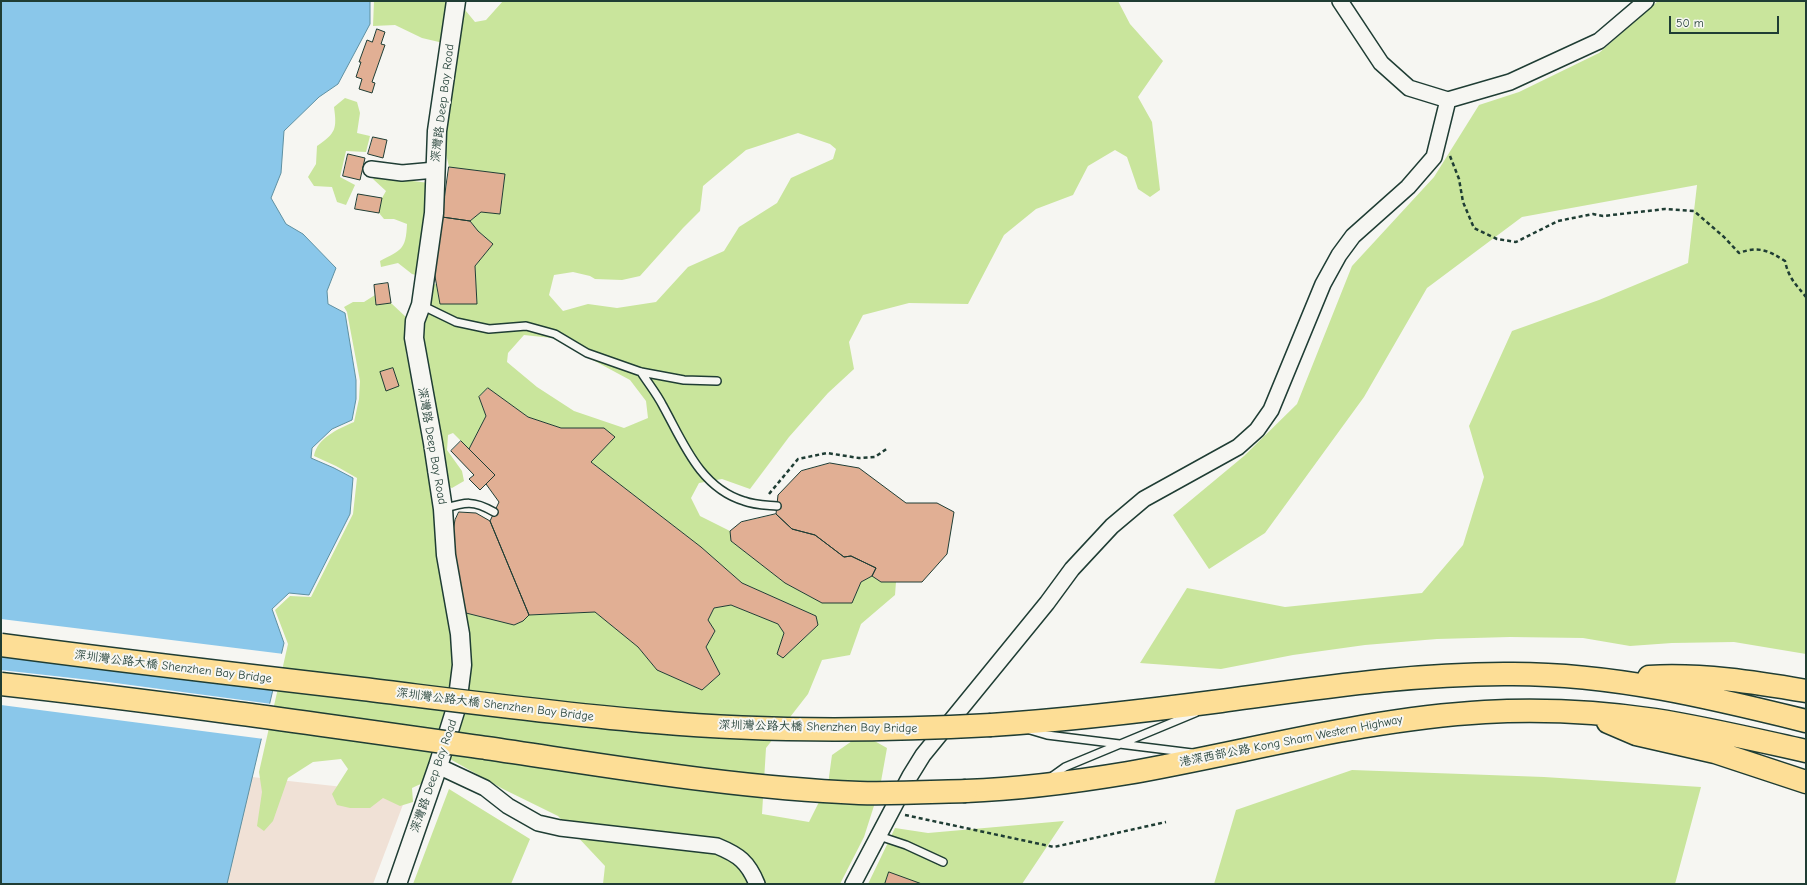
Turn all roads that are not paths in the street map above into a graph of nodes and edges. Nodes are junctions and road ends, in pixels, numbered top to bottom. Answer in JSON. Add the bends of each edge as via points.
{"nodes":[{"id":1,"x":456,"y":1,"type":"edge"},
{"id":2,"x":1340,"y":1,"type":"edge"},
{"id":3,"x":1646,"y":1,"type":"edge"},
{"id":4,"x":1448,"y":100,"type":"junction"},
{"id":5,"x":371,"y":169,"type":"dead end"},
{"id":6,"x":435,"y":170,"type":"junction"},
{"id":7,"x":421,"y":305,"type":"junction"},
{"id":8,"x":641,"y":372,"type":"junction"},
{"id":9,"x":717,"y":381,"type":"dead end"},
{"id":10,"x":777,"y":506,"type":"dead end"},
{"id":11,"x":443,"y":509,"type":"junction"},
{"id":12,"x":494,"y":512,"type":"dead end"},
{"id":13,"x":1,"y":646,"type":"edge"},
{"id":14,"x":1606,"y":680,"type":"junction"},
{"id":15,"x":1,"y":684,"type":"edge"},
{"id":16,"x":1806,"y":691,"type":"edge"},
{"id":17,"x":1221,"y":701,"type":"junction"},
{"id":18,"x":1588,"y":714,"type":"junction"},
{"id":19,"x":1806,"y":721,"type":"edge"},
{"id":20,"x":996,"y":724,"type":"junction"},
{"id":21,"x":1123,"y":743,"type":"junction"},
{"id":22,"x":1806,"y":751,"type":"edge"},
{"id":23,"x":1224,"y":754,"type":"junction"},
{"id":24,"x":438,"y":766,"type":"junction"},
{"id":25,"x":1806,"y":782,"type":"edge"},
{"id":26,"x":1040,"y":785,"type":"junction"},
{"id":27,"x":879,"y":836,"type":"junction"},
{"id":28,"x":943,"y":862,"type":"dead end"},
{"id":29,"x":396,"y":884,"type":"edge"},
{"id":30,"x":757,"y":884,"type":"edge"},
{"id":31,"x":853,"y":884,"type":"edge"}],
"edges":[{"from":1,"to":6,"type":"street","name":"深灣路 Deep Bay Road","via":[[437,131]]},
{"from":2,"to":4,"type":"street","via":[[1381,63],[1409,88]]},
{"from":3,"to":4,"type":"street","via":[[1599,41],[1510,82]]},
{"from":4,"to":27,"type":"street","via":[[1434,157],[1408,186],[1353,236],[1339,254],[1323,284],[1271,410],[1257,430],[1238,447],[1144,499],[1112,526],[1072,569],[923,755]]},
{"from":5,"to":6,"type":"street","via":[[402,173]]},
{"from":6,"to":7,"type":"street","name":"深灣路 Deep Bay Road","via":[[434,213]]},
{"from":7,"to":8,"type":"lane","via":[[456,322],[488,329],[526,326],[555,334],[587,353]]},
{"from":7,"to":11,"type":"street","name":"深灣路 Deep Bay Road","via":[[415,321],[414,338]]},
{"from":8,"to":9,"type":"lane","via":[[684,380]]},
{"from":8,"to":10,"type":"lane","via":[[698,468],[720,490],[744,501]]},
{"from":11,"to":12,"type":"lane","via":[[467,502],[481,504]]},
{"from":11,"to":24,"type":"street","name":"深灣路 Deep Bay Road","via":[[446,555],[460,634],[462,665],[458,705]]},
{"from":13,"to":20,"type":"highway","name":"深圳灣公路大橋 Shenzhen Bay Bridge","bridge":true,"via":[[658,723],[829,730],[917,729]]},
{"from":14,"to":16,"type":"highway","via":[[1673,676],[1731,679]]},
{"from":14,"to":17,"type":"highway","via":[[1515,674],[1429,676],[1336,685]]},
{"from":14,"to":19,"type":"highway","via":[[1689,694]]},
{"from":15,"to":26,"type":"highway","name":"港深西部公路 Kong Sham Western Highway","bridge":true,"via":[[354,729],[650,773],[761,786],[859,793],[966,791]]},
{"from":17,"to":20,"type":"highway","via":[[1088,717]]},
{"from":17,"to":21,"type":"lane"},
{"from":18,"to":22,"type":"highway","name":"港深西部公路 Kong Sham Western Highway","via":[[1655,720]]},
{"from":18,"to":23,"type":"highway","name":"港深西部公路 Kong Sham Western Highway","via":[[1487,712],[1406,719]]},
{"from":18,"to":25,"type":"highway","via":[[1636,734],[1715,752]]},
{"from":20,"to":21,"type":"lane","via":[[1047,735]]},
{"from":21,"to":23,"type":"lane"},
{"from":21,"to":26,"type":"lane","via":[[1065,767]]},
{"from":23,"to":26,"type":"highway","name":"港深西部公路 Kong Sham Western Highway","via":[[1128,773]]},
{"from":24,"to":29,"type":"street","name":"深灣路 Deep Bay Road"},
{"from":24,"to":30,"type":"street","via":[[485,788],[508,806],[538,822],[560,828],[717,846],[736,854],[751,868]]},
{"from":27,"to":28,"type":"lane"},
{"from":27,"to":31,"type":"street"}]}
